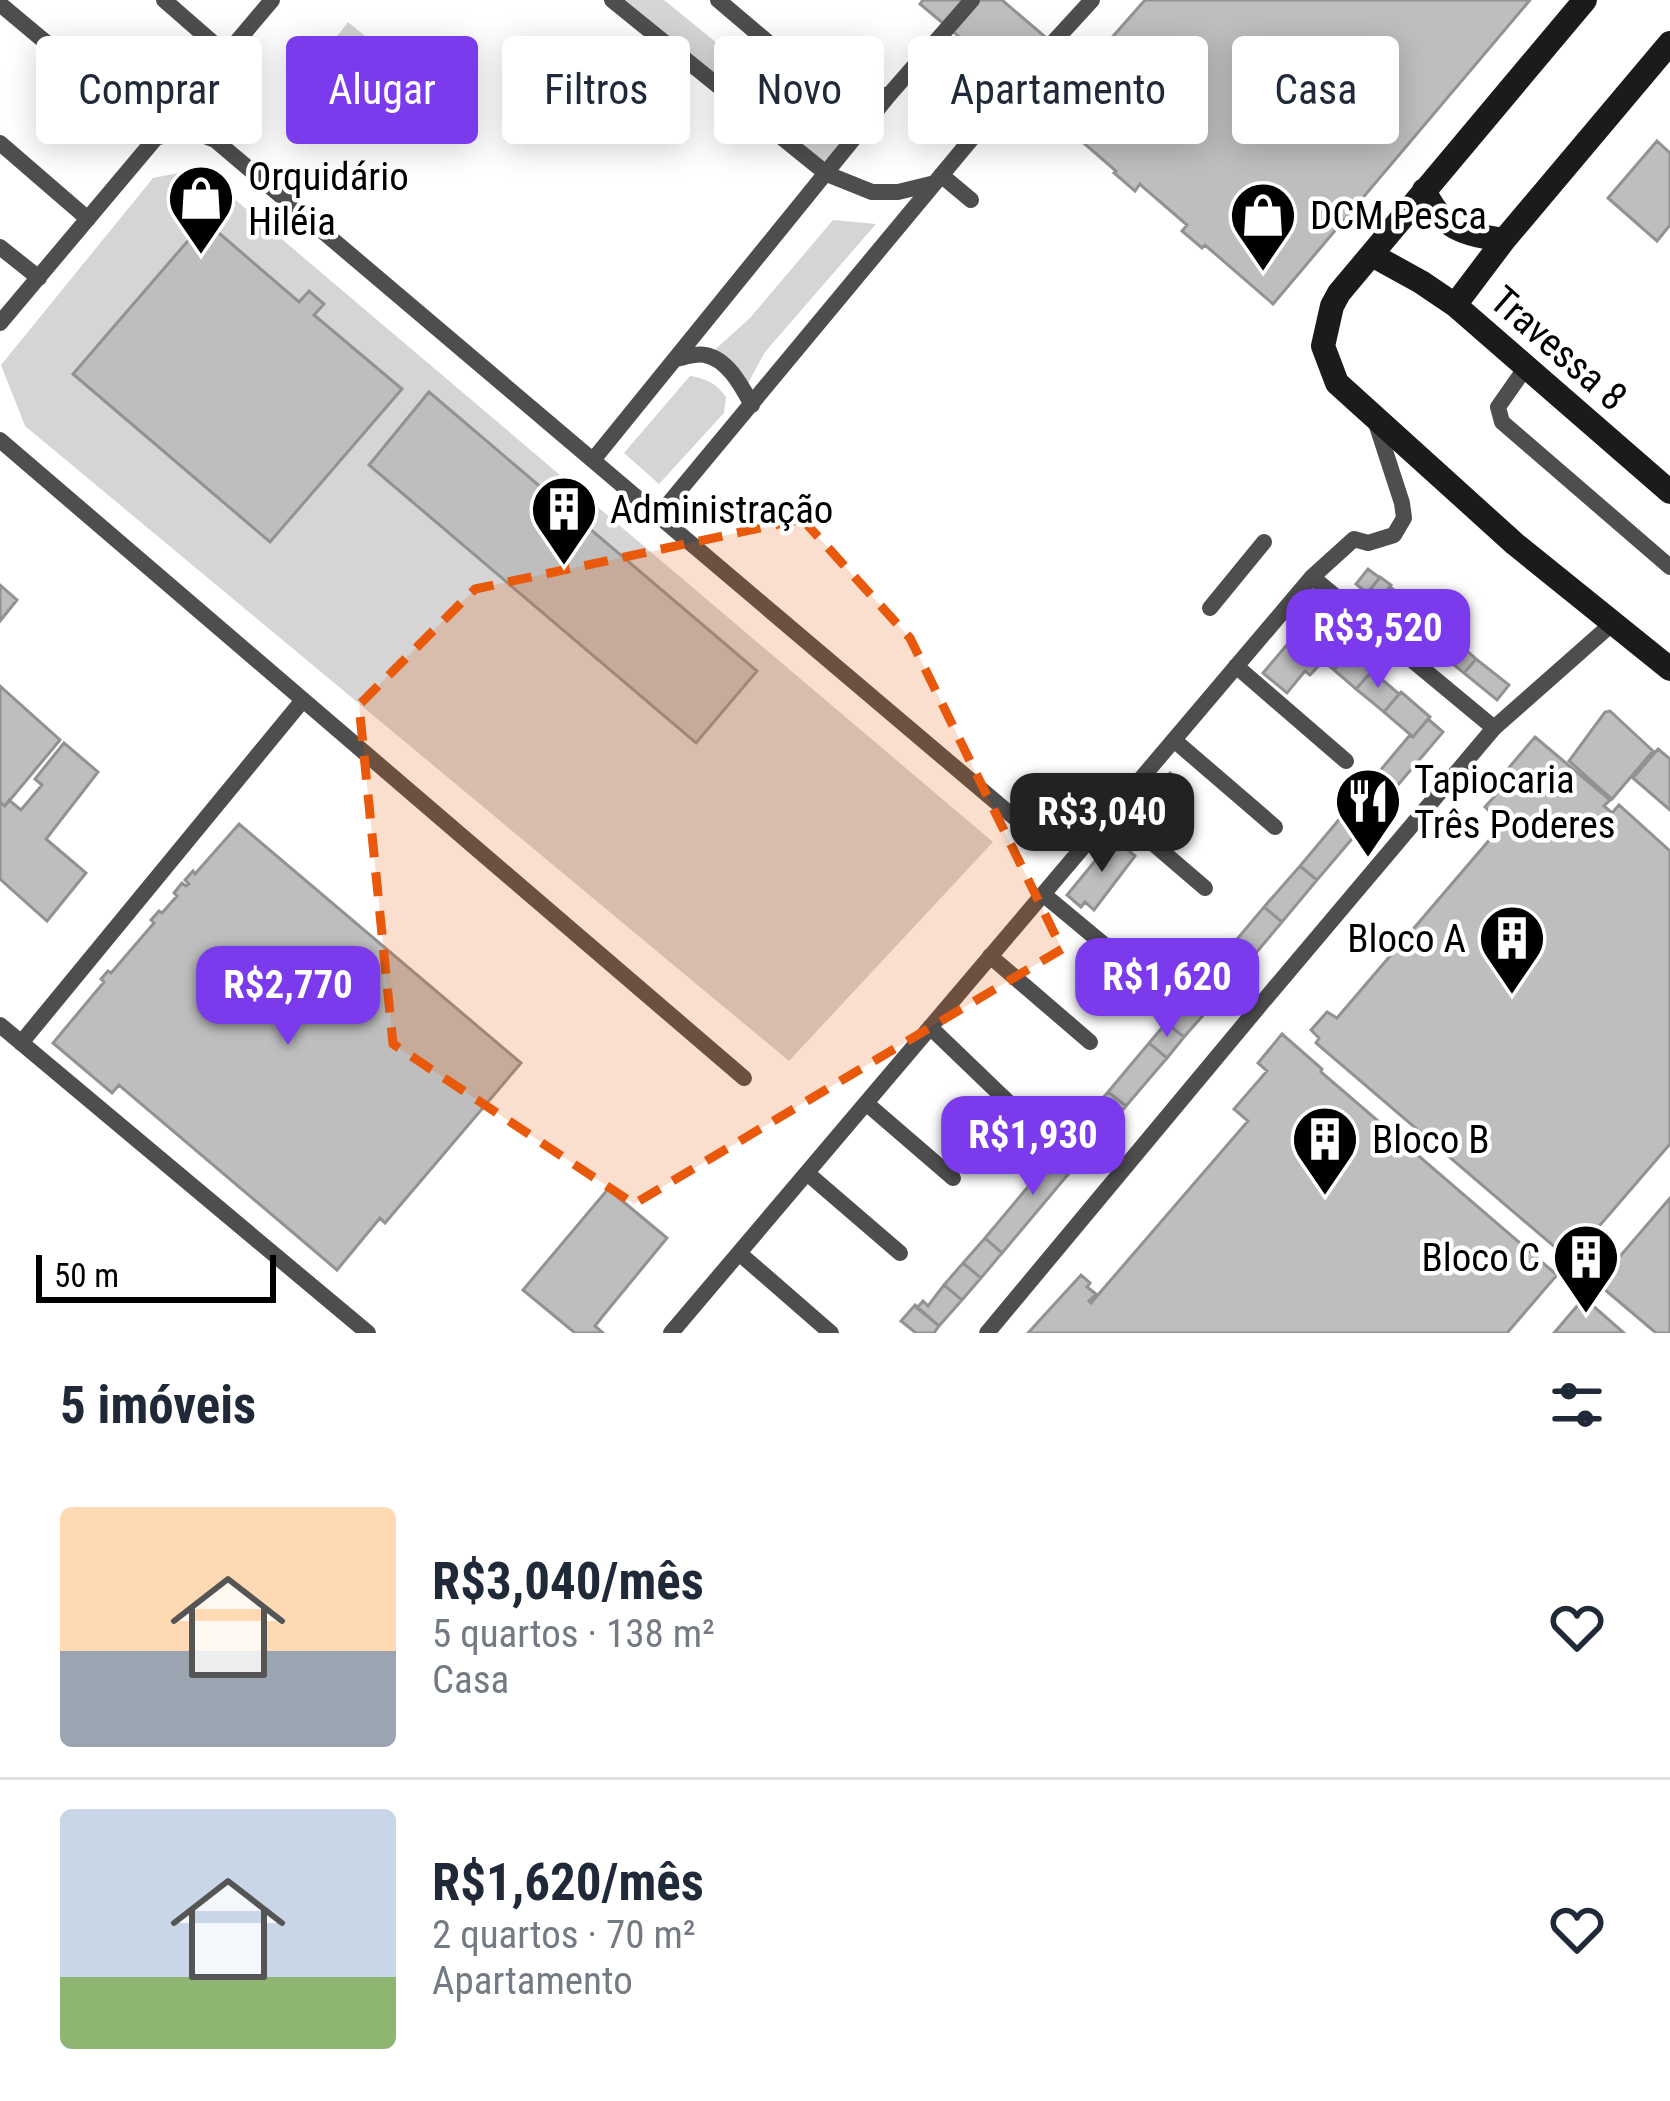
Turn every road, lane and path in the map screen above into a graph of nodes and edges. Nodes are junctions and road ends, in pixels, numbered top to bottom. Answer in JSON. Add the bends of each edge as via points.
{"nodes":[{"id":1,"x":164,"y":0,"type":"edge"},
{"id":2,"x":272,"y":0,"type":"edge"},
{"id":3,"x":612,"y":0,"type":"edge"},
{"id":4,"x":718,"y":0,"type":"edge"},
{"id":5,"x":972,"y":0,"type":"edge"},
{"id":6,"x":1092,"y":0,"type":"edge"},
{"id":7,"x":1585,"y":0,"type":"edge"},
{"id":8,"x":0,"y":4,"type":"edge"},
{"id":9,"x":42,"y":36,"type":"edge"},
{"id":10,"x":205,"y":36,"type":"edge"},
{"id":11,"x":242,"y":36,"type":"edge"},
{"id":12,"x":1670,"y":44,"type":"edge"},
{"id":13,"x":889,"y":95,"type":"junction"},
{"id":14,"x":0,"y":143,"type":"edge"},
{"id":15,"x":152,"y":144,"type":"edge"},
{"id":16,"x":220,"y":144,"type":"edge"},
{"id":17,"x":827,"y":174,"type":"junction"},
{"id":18,"x":938,"y":179,"type":"junction"},
{"id":19,"x":1424,"y":190,"type":"junction"},
{"id":20,"x":971,"y":200,"type":"dead end"},
{"id":21,"x":88,"y":219,"type":"junction"},
{"id":22,"x":1504,"y":240,"type":"junction"},
{"id":23,"x":0,"y":247,"type":"edge"},
{"id":24,"x":1372,"y":255,"type":"junction"},
{"id":25,"x":39,"y":278,"type":"junction"},
{"id":26,"x":1455,"y":305,"type":"junction"},
{"id":27,"x":0,"y":323,"type":"edge"},
{"id":28,"x":676,"y":359,"type":"junction"},
{"id":29,"x":1526,"y":367,"type":"junction"},
{"id":30,"x":752,"y":405,"type":"junction"},
{"id":31,"x":1375,"y":419,"type":"junction"},
{"id":32,"x":0,"y":440,"type":"edge"},
{"id":33,"x":593,"y":460,"type":"junction"},
{"id":34,"x":1670,"y":492,"type":"edge"},
{"id":35,"x":659,"y":515,"type":"junction"},
{"id":36,"x":1264,"y":542,"type":"dead end"},
{"id":37,"x":1670,"y":567,"type":"edge"},
{"id":38,"x":1312,"y":577,"type":"junction"},
{"id":39,"x":1210,"y":608,"type":"dead end"},
{"id":40,"x":1614,"y":622,"type":"junction"},
{"id":41,"x":1236,"y":666,"type":"junction"},
{"id":42,"x":1670,"y":670,"type":"edge"},
{"id":43,"x":303,"y":700,"type":"junction"},
{"id":44,"x":1494,"y":728,"type":"junction"},
{"id":45,"x":1174,"y":740,"type":"junction"},
{"id":46,"x":1346,"y":761,"type":"dead end"},
{"id":47,"x":1114,"y":810,"type":"junction"},
{"id":48,"x":1016,"y":819,"type":"dead end"},
{"id":49,"x":1275,"y":827,"type":"dead end"},
{"id":50,"x":1205,"y":888,"type":"dead end"},
{"id":51,"x":1043,"y":894,"type":"junction"},
{"id":52,"x":990,"y":956,"type":"junction"},
{"id":53,"x":1144,"y":978,"type":"dead end"},
{"id":54,"x":0,"y":1025,"type":"edge"},
{"id":55,"x":930,"y":1027,"type":"junction"},
{"id":56,"x":21,"y":1042,"type":"junction"},
{"id":57,"x":1090,"y":1042,"type":"dead end"},
{"id":58,"x":744,"y":1078,"type":"dead end"},
{"id":59,"x":866,"y":1103,"type":"junction"},
{"id":60,"x":1034,"y":1127,"type":"dead end"},
{"id":61,"x":807,"y":1173,"type":"junction"},
{"id":62,"x":953,"y":1178,"type":"dead end"},
{"id":63,"x":739,"y":1253,"type":"junction"},
{"id":64,"x":900,"y":1253,"type":"dead end"},
{"id":65,"x":677,"y":1326,"type":"edge"},
{"id":66,"x":368,"y":1333,"type":"edge"},
{"id":67,"x":700,"y":1333,"type":"edge"},
{"id":68,"x":831,"y":1333,"type":"edge"},
{"id":69,"x":987,"y":1333,"type":"edge"}],
"edges":[{"from":1,"to":10,"type":"lane"},
{"from":2,"to":11,"type":"lane"},
{"from":3,"to":17,"type":"lane"},
{"from":4,"to":13,"type":"lane","via":[[809,78],[845,95]]},
{"from":5,"to":13,"type":"lane"},
{"from":6,"to":18,"type":"lane"},
{"from":7,"to":19,"type":"main road"},
{"from":8,"to":9,"type":"lane"},
{"from":12,"to":22,"type":"main road"},
{"from":13,"to":17,"type":"lane"},
{"from":14,"to":21,"type":"lane"},
{"from":15,"to":21,"type":"lane"},
{"from":16,"to":33,"type":"lane"},
{"from":17,"to":18,"type":"lane","via":[[872,192]]},
{"from":17,"to":28,"type":"lane"},
{"from":18,"to":20,"type":"lane"},
{"from":18,"to":30,"type":"lane"},
{"from":19,"to":22,"type":"main road","via":[[1451,226]]},
{"from":19,"to":24,"type":"main road"},
{"from":21,"to":25,"type":"lane"},
{"from":22,"to":26,"type":"main road"},
{"from":23,"to":25,"type":"lane"},
{"from":24,"to":26,"type":"main road","name":"Travessa 8"},
{"from":24,"to":31,"type":"main road","via":[[1332,306],[1324,346],[1337,383]]},
{"from":25,"to":27,"type":"lane"},
{"from":26,"to":29,"type":"main road","name":"Travessa 8"},
{"from":28,"to":30,"type":"lane","via":[[704,354],[719,361]]},
{"from":28,"to":33,"type":"lane"},
{"from":29,"to":34,"type":"main road","name":"Travessa 8"},
{"from":29,"to":37,"type":"lane","via":[[1498,407],[1502,422]]},
{"from":30,"to":35,"type":"lane"},
{"from":31,"to":38,"type":"lane","via":[[1402,525],[1383,539],[1354,538]]},
{"from":31,"to":40,"type":"main road"},
{"from":32,"to":43,"type":"lane"},
{"from":33,"to":35,"type":"lane"},
{"from":35,"to":48,"type":"lane"},
{"from":36,"to":39,"type":"lane"},
{"from":38,"to":41,"type":"lane"},
{"from":38,"to":44,"type":"lane"},
{"from":40,"to":42,"type":"main road"},
{"from":40,"to":44,"type":"lane"},
{"from":41,"to":45,"type":"lane"},
{"from":41,"to":46,"type":"lane"},
{"from":43,"to":56,"type":"lane"},
{"from":43,"to":58,"type":"lane"},
{"from":44,"to":69,"type":"lane"},
{"from":45,"to":47,"type":"lane"},
{"from":45,"to":49,"type":"lane"},
{"from":47,"to":50,"type":"lane"},
{"from":47,"to":51,"type":"lane"},
{"from":51,"to":52,"type":"lane"},
{"from":51,"to":53,"type":"lane"},
{"from":52,"to":55,"type":"lane"},
{"from":52,"to":57,"type":"lane"},
{"from":54,"to":56,"type":"lane"},
{"from":55,"to":59,"type":"lane"},
{"from":55,"to":60,"type":"lane"},
{"from":56,"to":66,"type":"lane"},
{"from":59,"to":61,"type":"lane"},
{"from":59,"to":62,"type":"lane"},
{"from":61,"to":63,"type":"lane"},
{"from":61,"to":64,"type":"lane"},
{"from":63,"to":65,"type":"lane"},
{"from":63,"to":68,"type":"lane"},
{"from":65,"to":67,"type":"lane"}]}
